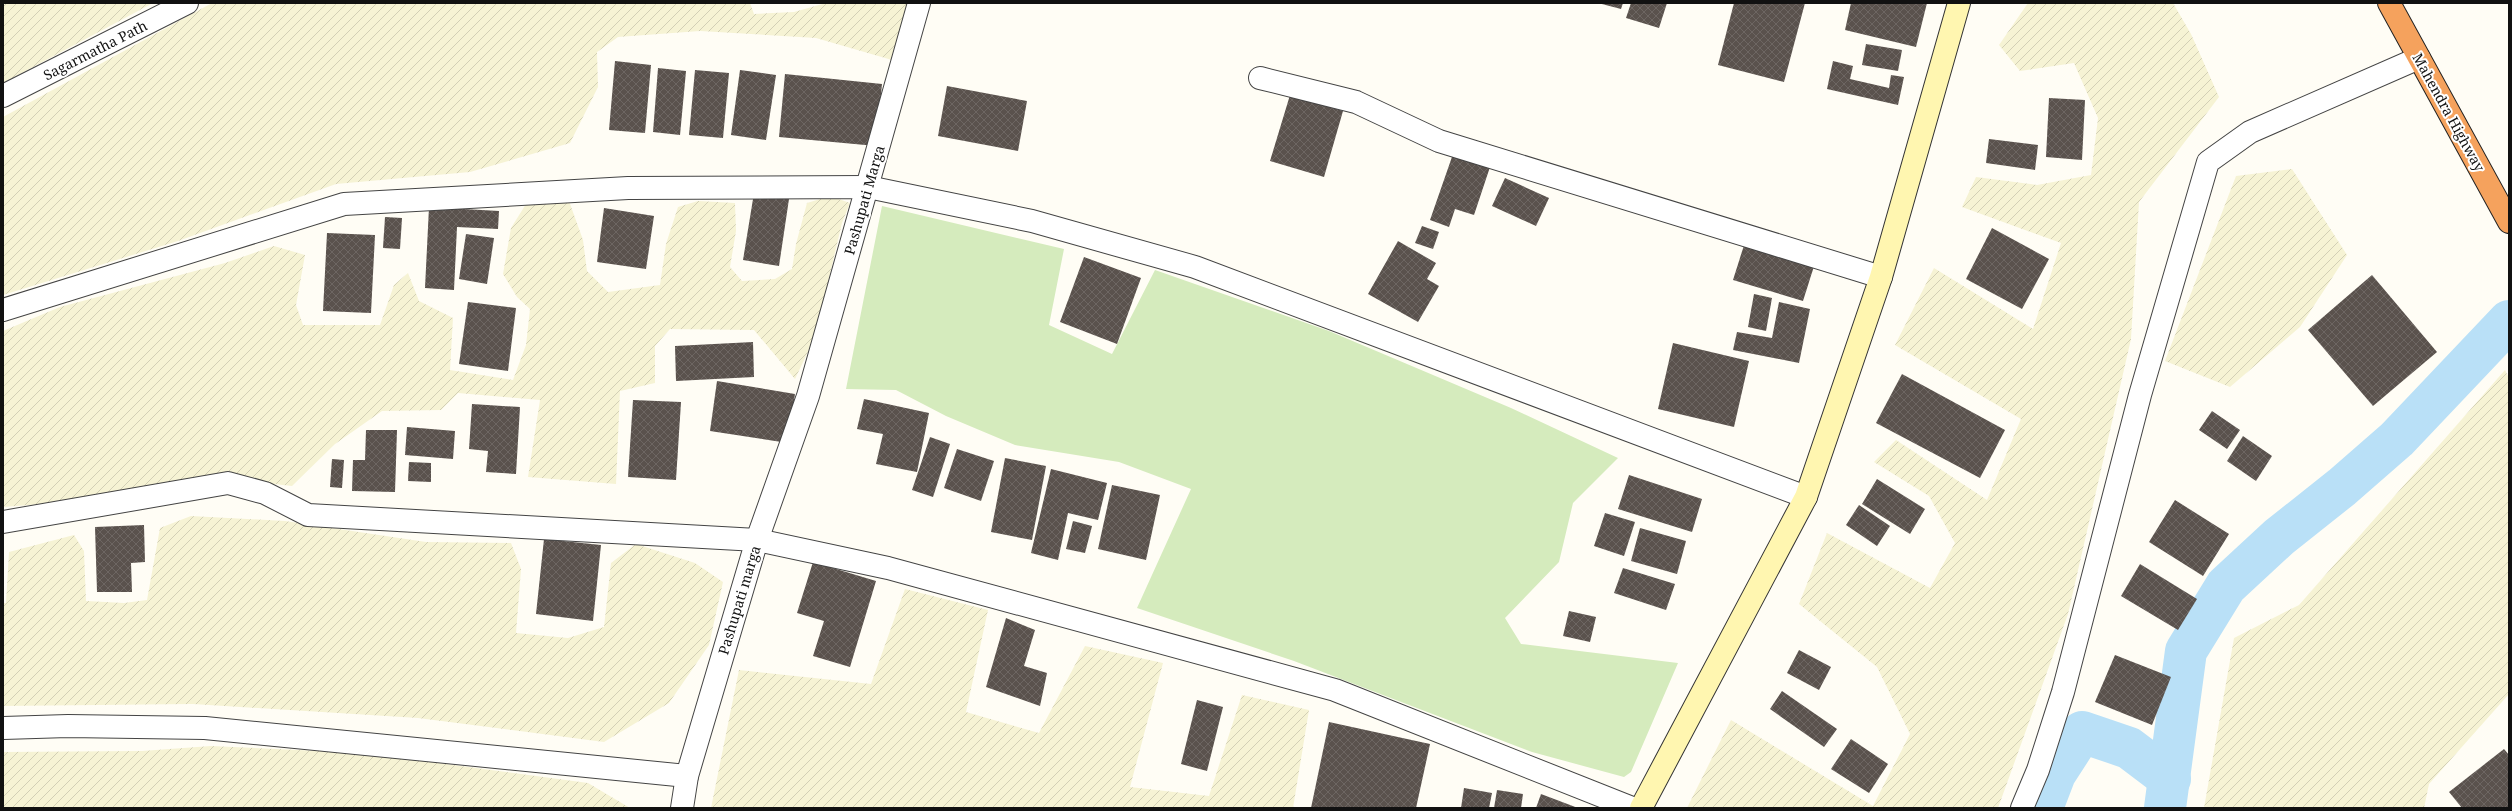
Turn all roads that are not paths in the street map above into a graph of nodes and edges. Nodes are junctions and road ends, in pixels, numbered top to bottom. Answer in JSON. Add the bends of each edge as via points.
{"nodes":[{"id":1,"x":187,"y":3,"type":"edge"},
{"id":2,"x":919,"y":3,"type":"edge"},
{"id":3,"x":1959,"y":3,"type":"edge"},
{"id":4,"x":2389,"y":3,"type":"edge"},
{"id":5,"x":2419,"y":58,"type":"junction"},
{"id":6,"x":1260,"y":78,"type":"dead end"},
{"id":7,"x":3,"y":96,"type":"edge"},
{"id":8,"x":868,"y":187,"type":"junction"},
{"id":9,"x":2505,"y":214,"type":"edge"},
{"id":10,"x":1881,"y":277,"type":"junction"},
{"id":11,"x":3,"y":310,"type":"edge"},
{"id":12,"x":808,"y":396,"type":"joint"},
{"id":13,"x":1806,"y":497,"type":"junction"},
{"id":14,"x":3,"y":522,"type":"edge"},
{"id":15,"x":757,"y":540,"type":"junction"},
{"id":16,"x":3,"y":728,"type":"edge"},
{"id":17,"x":687,"y":776,"type":"junction"},
{"id":18,"x":682,"y":808,"type":"edge"},
{"id":19,"x":1632,"y":808,"type":"edge"},
{"id":20,"x":1641,"y":808,"type":"edge"},
{"id":21,"x":2022,"y":808,"type":"edge"}],
"edges":[{"from":1,"to":7,"type":"street","name":"Sagarmatha Path"},
{"from":2,"to":8,"type":"street","name":"Pashupati Marga"},
{"from":3,"to":10,"type":"street"},
{"from":4,"to":5,"type":"highway","name":"Mahendra Highway"},
{"from":5,"to":9,"type":"highway","name":"Mahendra Highway"},
{"from":5,"to":21,"type":"street","via":[[2250,132],[2208,162],[2140,395],[2063,692],[2038,770]]},
{"from":6,"to":10,"type":"street","via":[[1356,102],[1439,141]]},
{"from":8,"to":11,"type":"street","via":[[628,188],[344,204]]},
{"from":8,"to":12,"type":"street","name":"Pashupati Marga"},
{"from":8,"to":13,"type":"street","via":[[1032,221],[1195,267]]},
{"from":10,"to":13,"type":"street"},
{"from":12,"to":15,"type":"street","name":"Pashupati marga"},
{"from":13,"to":20,"type":"street"},
{"from":14,"to":15,"type":"street","via":[[228,483],[266,493],[308,515]]},
{"from":15,"to":17,"type":"street","name":"Pashupati marga"},
{"from":15,"to":19,"type":"street","via":[[888,568],[1335,690]]},
{"from":16,"to":17,"type":"street","via":[[205,728]]},
{"from":17,"to":18,"type":"street","name":"Pashupati marga"}]}
